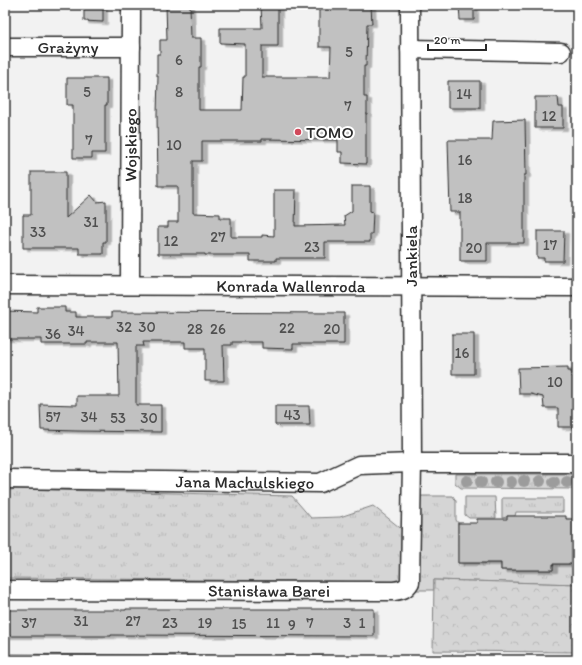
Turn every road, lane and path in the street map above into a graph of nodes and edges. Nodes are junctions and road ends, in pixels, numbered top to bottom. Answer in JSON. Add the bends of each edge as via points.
{"nodes":[{"id":1,"x":131,"y":5,"type":"edge"},
{"id":2,"x":410,"y":5,"type":"edge"},
{"id":3,"x":5,"y":47,"type":"edge"},
{"id":4,"x":131,"y":48,"type":"junction"},
{"id":5,"x":410,"y":49,"type":"junction"},
{"id":6,"x":561,"y":52,"type":"dead end"},
{"id":7,"x":5,"y":285,"type":"edge"},
{"id":8,"x":130,"y":286,"type":"junction"},
{"id":9,"x":411,"y":286,"type":"junction"},
{"id":10,"x":577,"y":287,"type":"edge"},
{"id":11,"x":412,"y":463,"type":"junction"},
{"id":12,"x":577,"y":463,"type":"edge"},
{"id":13,"x":5,"y":479,"type":"edge"},
{"id":14,"x":5,"y":590,"type":"edge"}],
"edges":[{"from":1,"to":4,"type":"street","name":"Wojskiego"},
{"from":2,"to":5,"type":"street","name":"Jankiela"},
{"from":3,"to":4,"type":"street","name":"Grażyny"},
{"from":4,"to":8,"type":"street","name":"Wojskiego"},
{"from":5,"to":6,"type":"street"},
{"from":5,"to":9,"type":"street","name":"Jankiela"},
{"from":7,"to":8,"type":"street","name":"Konrada Wallenroda"},
{"from":8,"to":9,"type":"street","name":"Konrada Wallenroda"},
{"from":9,"to":10,"type":"street","name":"Konrada Wallenroda"},
{"from":9,"to":11,"type":"street","name":"Jankiela"},
{"from":11,"to":12,"type":"street","name":"Jana Machulskiego"},
{"from":11,"to":13,"type":"street","name":"Jana Machulskiego","via":[[358,465],[320,483]]},
{"from":11,"to":14,"type":"street","name":"Stanisława Barei","via":[[410,582],[406,588],[400,590]]}]}
